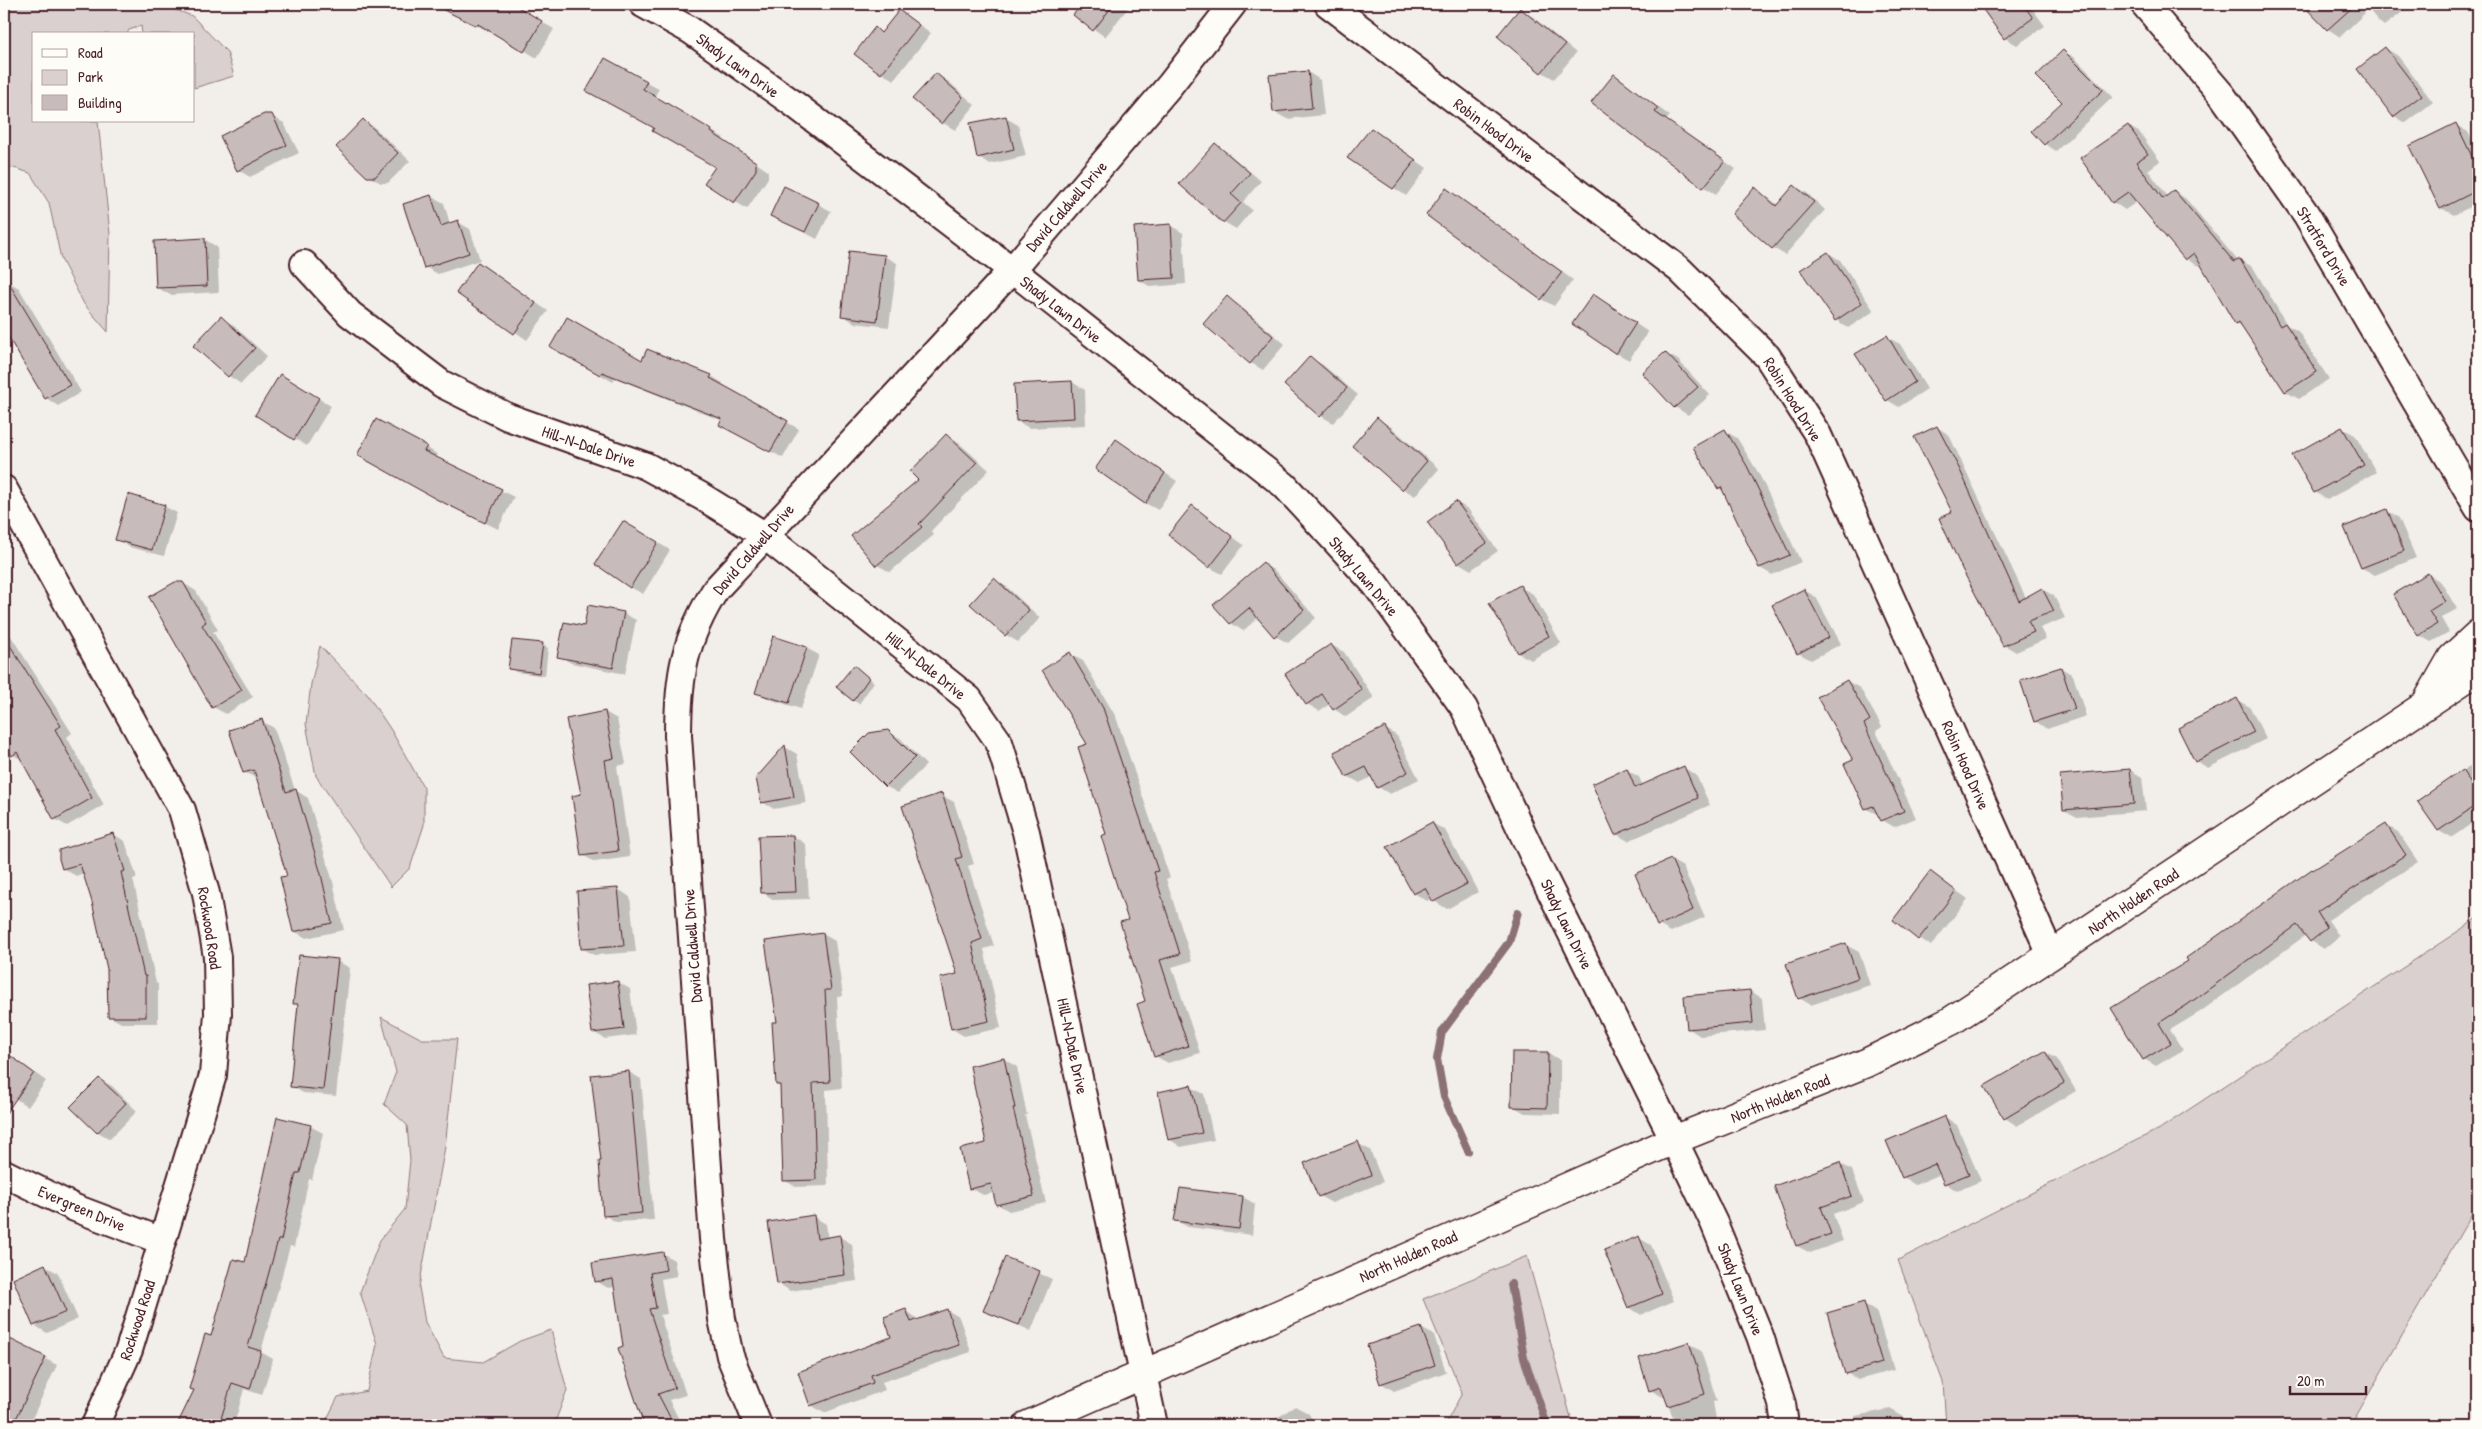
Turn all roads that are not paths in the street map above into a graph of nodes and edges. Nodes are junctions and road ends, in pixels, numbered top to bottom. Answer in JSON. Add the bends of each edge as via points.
{"nodes":[{"id":1,"x":643,"y":4,"type":"edge"},
{"id":2,"x":1233,"y":4,"type":"edge"},
{"id":3,"x":1328,"y":4,"type":"edge"},
{"id":4,"x":2144,"y":4,"type":"edge"},
{"id":5,"x":304,"y":264,"type":"dead end"},
{"id":6,"x":1012,"y":270,"type":"junction"},
{"id":7,"x":4,"y":489,"type":"edge"},
{"id":8,"x":2478,"y":508,"type":"edge"},
{"id":9,"x":764,"y":535,"type":"junction"},
{"id":10,"x":2478,"y":634,"type":"edge"},
{"id":11,"x":2478,"y":670,"type":"edge"},
{"id":12,"x":2426,"y":704,"type":"junction"},
{"id":13,"x":2051,"y":955,"type":"junction"},
{"id":14,"x":1674,"y":1140,"type":"junction"},
{"id":15,"x":4,"y":1173,"type":"edge"},
{"id":16,"x":162,"y":1241,"type":"junction"},
{"id":17,"x":1144,"y":1374,"type":"junction"},
{"id":18,"x":95,"y":1425,"type":"edge"},
{"id":19,"x":758,"y":1425,"type":"edge"},
{"id":20,"x":1028,"y":1425,"type":"edge"},
{"id":21,"x":1154,"y":1425,"type":"edge"},
{"id":22,"x":1785,"y":1425,"type":"edge"}],
"edges":[{"from":1,"to":6,"type":"street","name":"Shady Lawn Drive","via":[[690,30],[786,98]]},
{"from":2,"to":6,"type":"street","name":"David Caldwell Drive","via":[[1170,85]]},
{"from":3,"to":13,"type":"street","name":"Robin Hood Drive","via":[[1680,270],[1767,356],[1818,435]]},
{"from":4,"to":8,"type":"street","name":"Stratford Drive","via":[[2222,95],[2306,214]]},
{"from":5,"to":9,"type":"street","name":"Hill-N-Dale Drive","via":[[350,314],[442,384],[508,417],[646,466]]},
{"from":6,"to":9,"type":"street","name":"David Caldwell Drive"},
{"from":6,"to":14,"type":"street","name":"Shady Lawn Drive","via":[[1284,485],[1376,584],[1464,708]]},
{"from":7,"to":16,"type":"street","name":"Rockwood Road","via":[[182,810],[206,893],[217,957],[218,1014],[213,1075]]},
{"from":9,"to":17,"type":"street","name":"Hill-N-Dale Drive","via":[[969,699],[999,742],[1026,832]]},
{"from":9,"to":19,"type":"street","name":"David Caldwell Drive","via":[[716,588],[699,616],[686,649],[678,693],[678,736],[713,1239],[722,1319],[730,1356]]},
{"from":10,"to":12,"type":"main road","via":[[2452,658]]},
{"from":11,"to":12,"type":"main road","name":"North Holden Road"},
{"from":12,"to":13,"type":"main road","name":"North Holden Road"},
{"from":13,"to":14,"type":"main road","name":"North Holden Road","via":[[1950,1021],[1874,1059]]},
{"from":14,"to":17,"type":"main road","name":"North Holden Road"},
{"from":14,"to":22,"type":"street","name":"Shady Lawn Drive","via":[[1714,1223],[1760,1336],[1782,1404]]},
{"from":15,"to":16,"type":"street","name":"Evergreen Drive","via":[[75,1208]]},
{"from":16,"to":18,"type":"street","name":"Rockwood Road","via":[[130,1350]]},
{"from":17,"to":20,"type":"main road","name":"North Holden Road"},
{"from":17,"to":21,"type":"street","name":"Hill-N-Dale Drive"}]}
